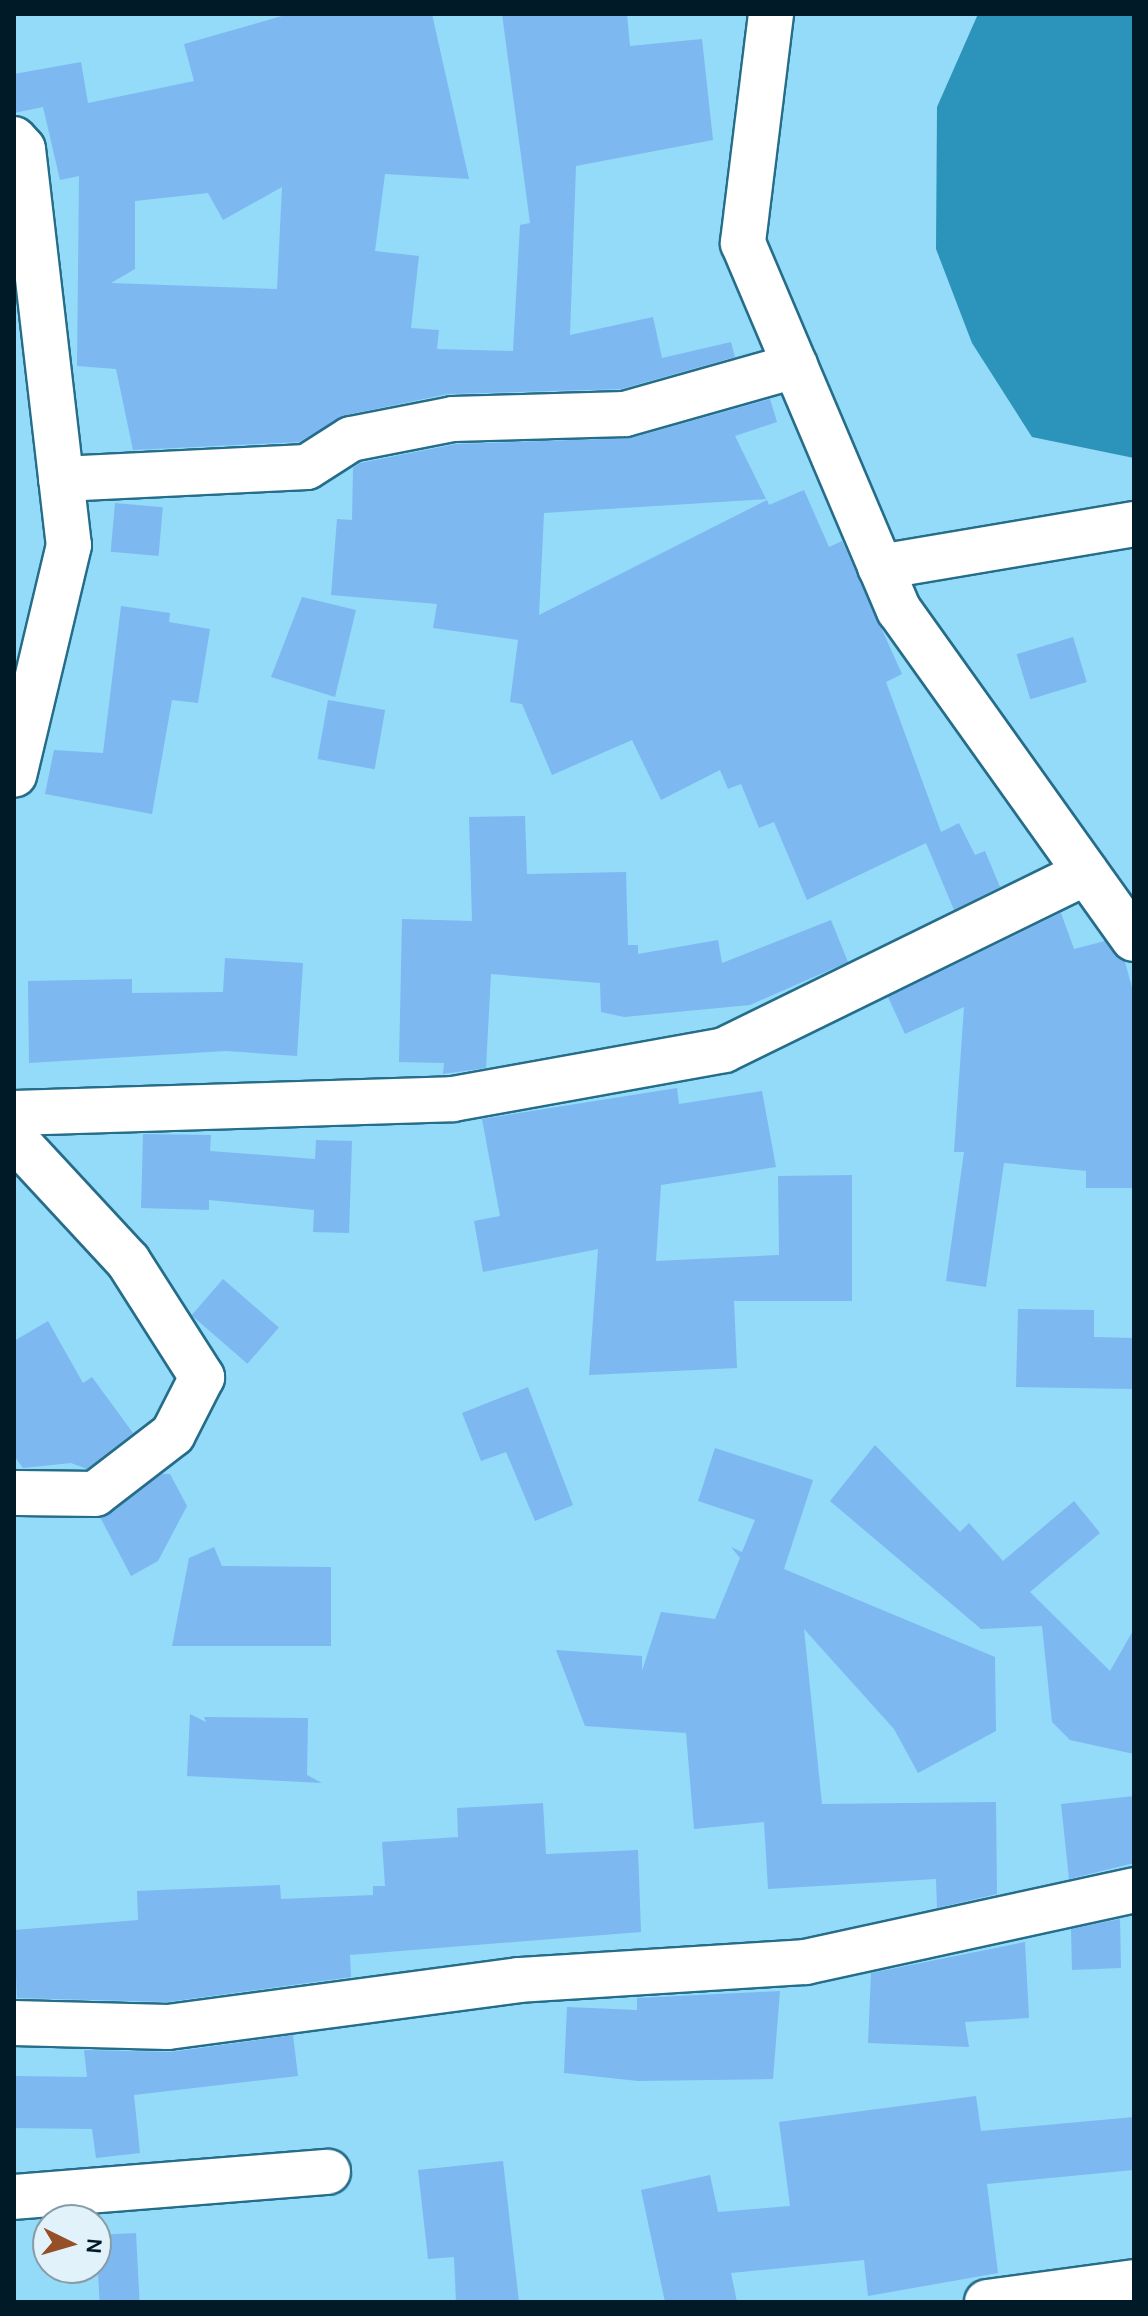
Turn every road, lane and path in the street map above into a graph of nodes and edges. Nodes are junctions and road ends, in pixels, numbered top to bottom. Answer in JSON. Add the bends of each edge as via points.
{"nodes":[{"id":1,"x":771,"y":14,"type":"edge"},
{"id":2,"x":14,"y":139,"type":"edge"},
{"id":3,"x":795,"y":366,"type":"junction"},
{"id":4,"x":61,"y":479,"type":"junction"},
{"id":5,"x":1134,"y":524,"type":"edge"},
{"id":6,"x":880,"y":567,"type":"junction"},
{"id":7,"x":14,"y":775,"type":"edge"},
{"id":8,"x":1108,"y":886,"type":"edge"},
{"id":9,"x":1134,"y":939,"type":"edge"},
{"id":10,"x":14,"y":1113,"type":"edge"},
{"id":11,"x":14,"y":1138,"type":"edge"},
{"id":12,"x":14,"y":1493,"type":"edge"},
{"id":13,"x":1134,"y":1890,"type":"edge"},
{"id":14,"x":14,"y":2023,"type":"edge"},
{"id":15,"x":328,"y":2172,"type":"dead end"},
{"id":16,"x":14,"y":2197,"type":"edge"},
{"id":17,"x":1134,"y":2282,"type":"edge"},
{"id":18,"x":987,"y":2302,"type":"edge"}],
"edges":[{"from":1,"to":3,"type":"street","via":[[743,243]]},
{"from":2,"to":4,"type":"street","via":[[23,149]]},
{"from":3,"to":4,"type":"street","via":[[625,414],[453,419],[351,439],[307,467]]},
{"from":3,"to":6,"type":"street"},
{"from":4,"to":7,"type":"street","via":[[69,545]]},
{"from":5,"to":6,"type":"street"},
{"from":6,"to":8,"type":"street","via":[[899,610]]},
{"from":8,"to":9,"type":"street"},
{"from":8,"to":10,"type":"street","via":[[724,1050],[453,1099]]},
{"from":11,"to":12,"type":"street","via":[[128,1261],[202,1377],[173,1434],[95,1494]]},
{"from":13,"to":14,"type":"street","via":[[805,1962],[519,1980],[168,2027]]},
{"from":15,"to":16,"type":"street"},
{"from":17,"to":18,"type":"street"}]}
